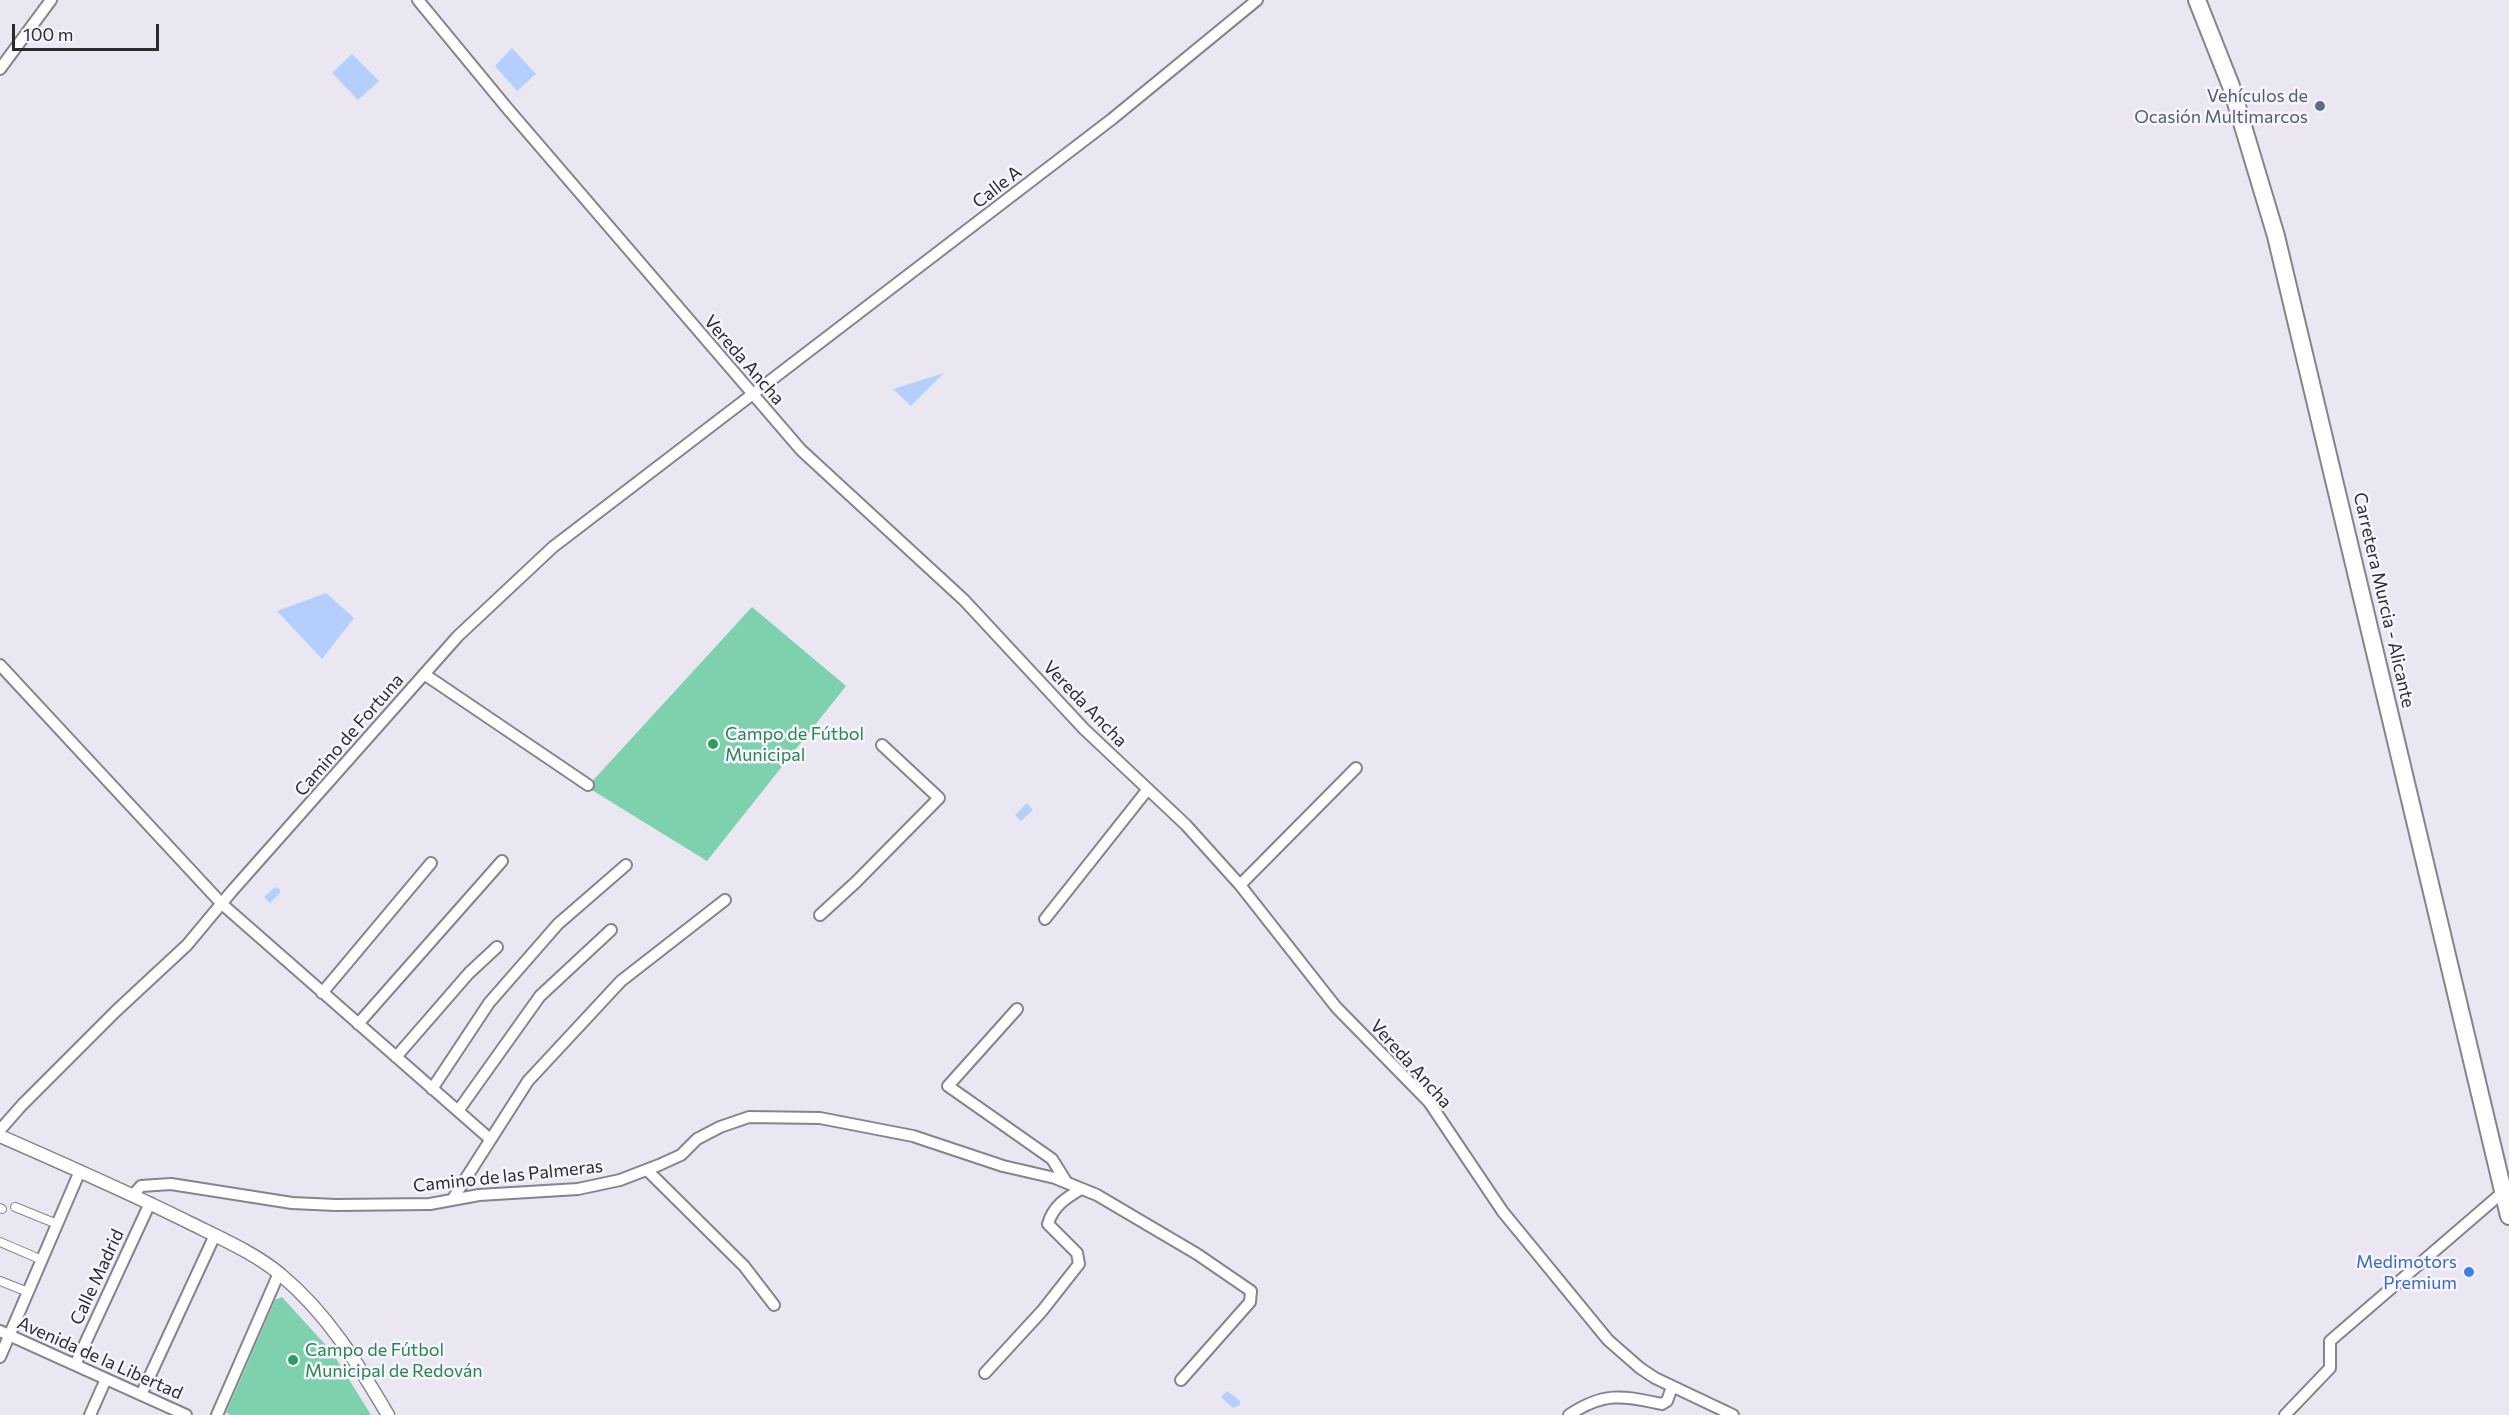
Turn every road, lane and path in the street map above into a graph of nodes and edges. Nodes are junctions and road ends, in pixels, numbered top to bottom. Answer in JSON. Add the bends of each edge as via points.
{"nodes":[{"id":1,"x":51,"y":0,"type":"edge"},
{"id":2,"x":418,"y":0,"type":"edge"},
{"id":3,"x":1257,"y":0,"type":"edge"},
{"id":4,"x":2197,"y":0,"type":"edge"},
{"id":5,"x":2205,"y":0,"type":"edge"},
{"id":6,"x":2219,"y":56,"type":"junction"},
{"id":7,"x":0,"y":69,"type":"edge"},
{"id":8,"x":753,"y":395,"type":"junction"},
{"id":9,"x":0,"y":665,"type":"edge"},
{"id":10,"x":424,"y":674,"type":"junction"},
{"id":11,"x":882,"y":745,"type":"dead end"},
{"id":12,"x":1356,"y":768,"type":"dead end"},
{"id":13,"x":588,"y":785,"type":"dead end"},
{"id":14,"x":1148,"y":789,"type":"junction"},
{"id":15,"x":502,"y":861,"type":"dead end"},
{"id":16,"x":430,"y":863,"type":"dead end"},
{"id":17,"x":626,"y":865,"type":"dead end"},
{"id":18,"x":1240,"y":885,"type":"junction"},
{"id":19,"x":725,"y":900,"type":"dead end"},
{"id":20,"x":222,"y":904,"type":"junction"},
{"id":21,"x":820,"y":915,"type":"dead end"},
{"id":22,"x":1045,"y":919,"type":"dead end"},
{"id":23,"x":611,"y":930,"type":"dead end"},
{"id":24,"x":497,"y":947,"type":"dead end"},
{"id":25,"x":322,"y":993,"type":"junction"},
{"id":26,"x":1017,"y":1010,"type":"dead end"},
{"id":27,"x":358,"y":1024,"type":"junction"},
{"id":28,"x":396,"y":1057,"type":"junction"},
{"id":29,"x":432,"y":1089,"type":"junction"},
{"id":30,"x":458,"y":1111,"type":"junction"},
{"id":31,"x":0,"y":1130,"type":"edge"},
{"id":32,"x":0,"y":1136,"type":"edge"},
{"id":33,"x":490,"y":1139,"type":"junction"},
{"id":34,"x":647,"y":1170,"type":"junction"},
{"id":35,"x":80,"y":1171,"type":"junction"},
{"id":36,"x":1068,"y":1183,"type":"junction"},
{"id":37,"x":1081,"y":1189,"type":"junction"},
{"id":38,"x":2503,"y":1192,"type":"junction"},
{"id":39,"x":133,"y":1195,"type":"junction"},
{"id":40,"x":452,"y":1200,"type":"junction"},
{"id":41,"x":150,"y":1203,"type":"junction"},
{"id":42,"x":15,"y":1207,"type":"dead end"},
{"id":43,"x":2509,"y":1216,"type":"edge"},
{"id":44,"x":57,"y":1224,"type":"junction"},
{"id":45,"x":214,"y":1235,"type":"junction"},
{"id":46,"x":0,"y":1242,"type":"edge"},
{"id":47,"x":42,"y":1260,"type":"junction"},
{"id":48,"x":279,"y":1273,"type":"junction"},
{"id":49,"x":0,"y":1281,"type":"edge"},
{"id":50,"x":28,"y":1292,"type":"junction"},
{"id":51,"x":774,"y":1305,"type":"dead end"},
{"id":52,"x":5,"y":1333,"type":"edge"},
{"id":53,"x":0,"y":1357,"type":"edge"},
{"id":54,"x":75,"y":1365,"type":"junction"},
{"id":55,"x":985,"y":1373,"type":"dead end"},
{"id":56,"x":106,"y":1379,"type":"junction"},
{"id":57,"x":1181,"y":1380,"type":"dead end"},
{"id":58,"x":1672,"y":1387,"type":"junction"},
{"id":59,"x":141,"y":1395,"type":"junction"},
{"id":60,"x":90,"y":1415,"type":"edge"},
{"id":61,"x":186,"y":1415,"type":"edge"},
{"id":62,"x":218,"y":1415,"type":"edge"},
{"id":63,"x":388,"y":1415,"type":"edge"},
{"id":64,"x":1569,"y":1415,"type":"edge"},
{"id":65,"x":1733,"y":1415,"type":"edge"},
{"id":66,"x":2285,"y":1415,"type":"edge"}],
"edges":[{"from":1,"to":7,"type":"street"},
{"from":2,"to":8,"type":"street","name":"Vereda Ancha"},
{"from":3,"to":8,"type":"street","name":"Calle A","via":[[1112,119]]},
{"from":4,"to":6,"type":"highway","name":"Carretera Murcia - Alicante"},
{"from":5,"to":6,"type":"street"},
{"from":6,"to":38,"type":"highway","name":"Carretera Murcia - Alicante","via":[[2276,236]]},
{"from":8,"to":10,"type":"street","name":"Camino de Fortuna","via":[[553,547],[458,636]]},
{"from":8,"to":14,"type":"street","name":"Vereda Ancha","via":[[801,450],[964,600],[1084,729]]},
{"from":9,"to":20,"type":"street"},
{"from":10,"to":13,"type":"street"},
{"from":10,"to":20,"type":"street","name":"Camino de Fortuna"},
{"from":11,"to":21,"type":"street","via":[[939,798]]},
{"from":12,"to":18,"type":"street"},
{"from":14,"to":18,"type":"street","name":"Vereda Ancha"},
{"from":14,"to":22,"type":"street"},
{"from":15,"to":27,"type":"street"},
{"from":16,"to":25,"type":"street"},
{"from":17,"to":29,"type":"street","via":[[558,924],[497,994]]},
{"from":18,"to":58,"type":"street","name":"Vereda Ancha","via":[[1336,1007],[1429,1102],[1503,1212],[1555,1279],[1625,1357]]},
{"from":19,"to":33,"type":"street","via":[[621,981],[528,1081]]},
{"from":20,"to":25,"type":"street"},
{"from":20,"to":31,"type":"street","name":"Camino de Fortuna","via":[[187,945],[116,1011]]},
{"from":23,"to":30,"type":"street","via":[[540,996]]},
{"from":24,"to":28,"type":"street"},
{"from":25,"to":27,"type":"street"},
{"from":26,"to":36,"type":"street","via":[[948,1086],[1052,1159]]},
{"from":27,"to":28,"type":"street"},
{"from":28,"to":29,"type":"street"},
{"from":29,"to":30,"type":"street"},
{"from":30,"to":33,"type":"street"},
{"from":32,"to":35,"type":"street"},
{"from":33,"to":40,"type":"street"},
{"from":34,"to":36,"type":"street","name":"Camino de las Palmeras","via":[[681,1155],[697,1139],[748,1117],[820,1118],[913,1136]]},
{"from":34,"to":40,"type":"street","name":"Camino de las Palmeras","via":[[578,1189]]},
{"from":34,"to":51,"type":"street","via":[[744,1266]]},
{"from":35,"to":39,"type":"street"},
{"from":35,"to":44,"type":"street"},
{"from":36,"to":37,"type":"street","name":"Camino de las Palmeras"},
{"from":37,"to":55,"type":"street","via":[[1063,1199],[1048,1224],[1077,1253],[1079,1264]]},
{"from":37,"to":57,"type":"street","name":"Camino de las Palmeras","via":[[1197,1254],[1251,1291],[1250,1302]]},
{"from":38,"to":43,"type":"highway","name":"Carretera Murcia - Alicante"},
{"from":38,"to":66,"type":"street","via":[[2330,1341],[2330,1368]]},
{"from":39,"to":40,"type":"street","name":"Camino de las Palmeras","via":[[141,1186],[171,1184],[292,1203],[430,1204]]},
{"from":39,"to":41,"type":"street"},
{"from":41,"to":45,"type":"street"},
{"from":41,"to":54,"type":"street","name":"Calle Madrid"},
{"from":42,"to":44,"type":"street"},
{"from":44,"to":47,"type":"street"},
{"from":45,"to":48,"type":"street"},
{"from":45,"to":59,"type":"street"},
{"from":46,"to":47,"type":"street"},
{"from":47,"to":50,"type":"street"},
{"from":48,"to":62,"type":"street"},
{"from":48,"to":63,"type":"street","via":[[328,1324]]},
{"from":49,"to":50,"type":"street"},
{"from":50,"to":52,"type":"street"},
{"from":52,"to":53,"type":"street"},
{"from":52,"to":54,"type":"street","name":"Avenida de la Libertad"},
{"from":54,"to":56,"type":"street","name":"Avenida de la Libertad"},
{"from":56,"to":59,"type":"street","name":"Avenida de la Libertad"},
{"from":56,"to":60,"type":"street"},
{"from":58,"to":64,"type":"street","via":[[1662,1404],[1624,1396],[1588,1404]]},
{"from":58,"to":65,"type":"street","name":"Vereda Ancha"},
{"from":59,"to":61,"type":"street","name":"Avenida de la Libertad"}]}
